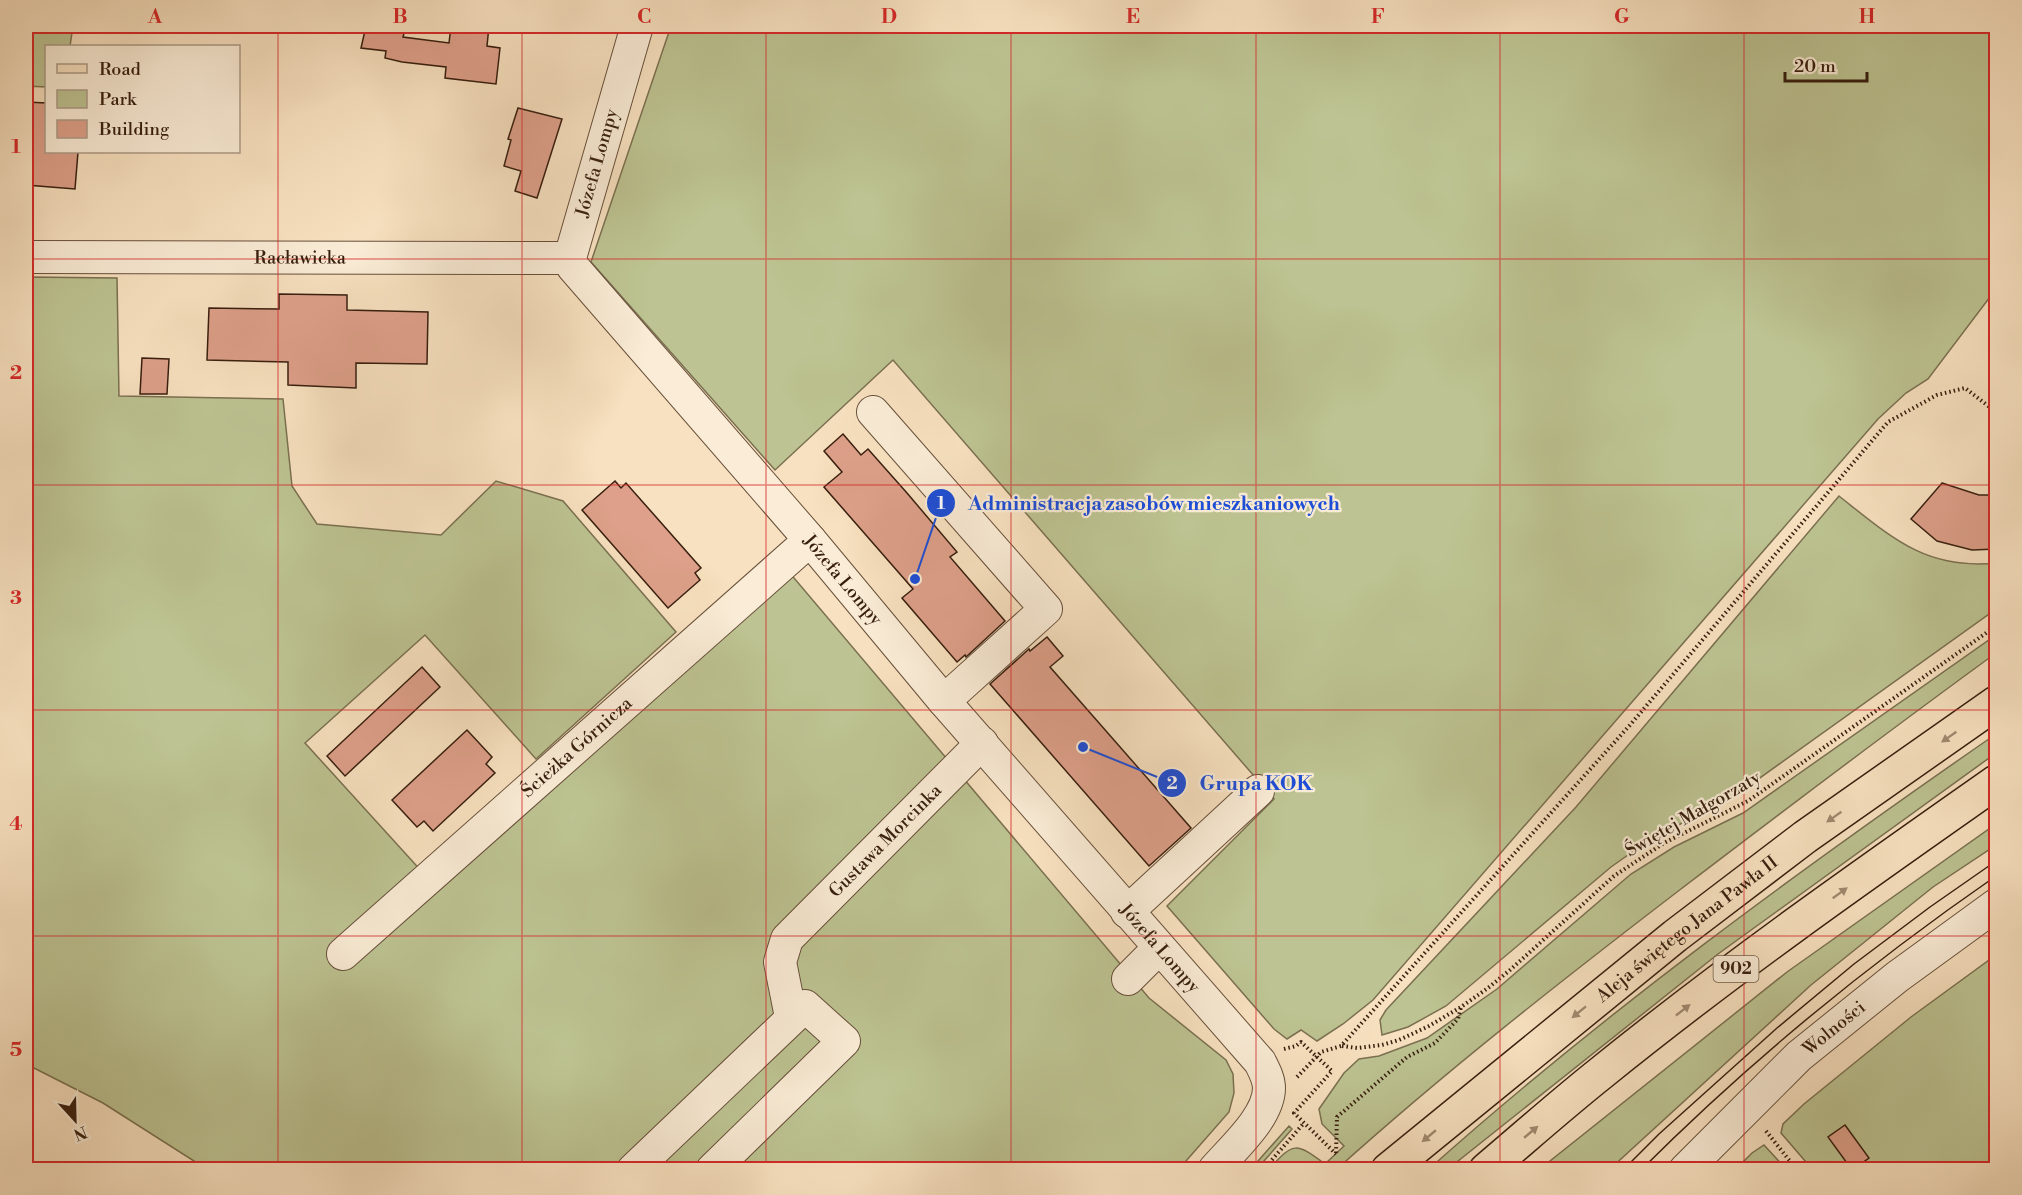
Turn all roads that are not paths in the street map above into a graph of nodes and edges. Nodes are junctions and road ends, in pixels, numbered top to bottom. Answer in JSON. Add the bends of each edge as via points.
{"nodes":[{"id":1,"x":637,"y":26,"type":"edge"},
{"id":2,"x":27,"y":257,"type":"dead end"},
{"id":3,"x":570,"y":258,"type":"junction"},
{"id":4,"x":873,"y":412,"type":"dead end"},
{"id":5,"x":810,"y":540,"type":"junction"},
{"id":6,"x":944,"y":701,"type":"junction"},
{"id":7,"x":1996,"y":703,"type":"edge"},
{"id":8,"x":982,"y":742,"type":"junction"},
{"id":9,"x":1996,"y":783,"type":"edge"},
{"id":10,"x":1258,"y":791,"type":"dead end"},
{"id":11,"x":1996,"y":905,"type":"edge"},
{"id":12,"x":1127,"y":912,"type":"junction"},
{"id":13,"x":1159,"y":948,"type":"junction"},
{"id":14,"x":343,"y":954,"type":"dead end"},
{"id":15,"x":1128,"y":979,"type":"dead end"},
{"id":16,"x":791,"y":1017,"type":"junction"},
{"id":17,"x":633,"y":1170,"type":"edge"},
{"id":18,"x":712,"y":1170,"type":"edge"},
{"id":19,"x":1214,"y":1170,"type":"edge"},
{"id":20,"x":1388,"y":1170,"type":"edge"},
{"id":21,"x":1486,"y":1170,"type":"edge"},
{"id":22,"x":1685,"y":1170,"type":"edge"}],
"edges":[{"from":1,"to":3,"type":"street","name":"Józefa Lompy"},
{"from":2,"to":3,"type":"street","name":"Racławicka"},
{"from":3,"to":5,"type":"street","name":"Józefa Lompy","via":[[580,277]]},
{"from":4,"to":6,"type":"street","via":[[1046,609]]},
{"from":5,"to":6,"type":"street","name":"Józefa Lompy"},
{"from":5,"to":14,"type":"street","name":"Ścieżka Górnicza"},
{"from":6,"to":8,"type":"street","name":"Józefa Lompy"},
{"from":7,"to":20,"type":"main road","name":"Aleja świętego Jana Pawła II","one_way":true,"via":[[1805,837],[1675,936]]},
{"from":8,"to":12,"type":"street","name":"Józefa Lompy"},
{"from":8,"to":16,"type":"street","name":"Gustawa Morcinka","via":[[787,939],[780,962]]},
{"from":21,"to":9,"type":"main road","number":"902","one_way":true,"via":[[1602,1072],[1720,981]]},
{"from":10,"to":12,"type":"street"},
{"from":11,"to":22,"type":"street","name":"Wolności","via":[[1897,976],[1800,1056]]},
{"from":12,"to":13,"type":"street","name":"Józefa Lompy"},
{"from":13,"to":15,"type":"street"},
{"from":13,"to":19,"type":"street","name":"Józefa Lompy","via":[[1265,1071],[1269,1088],[1260,1116]]},
{"from":16,"to":17,"type":"street"},
{"from":16,"to":18,"type":"street","via":[[805,1006],[844,1041]]}]}
